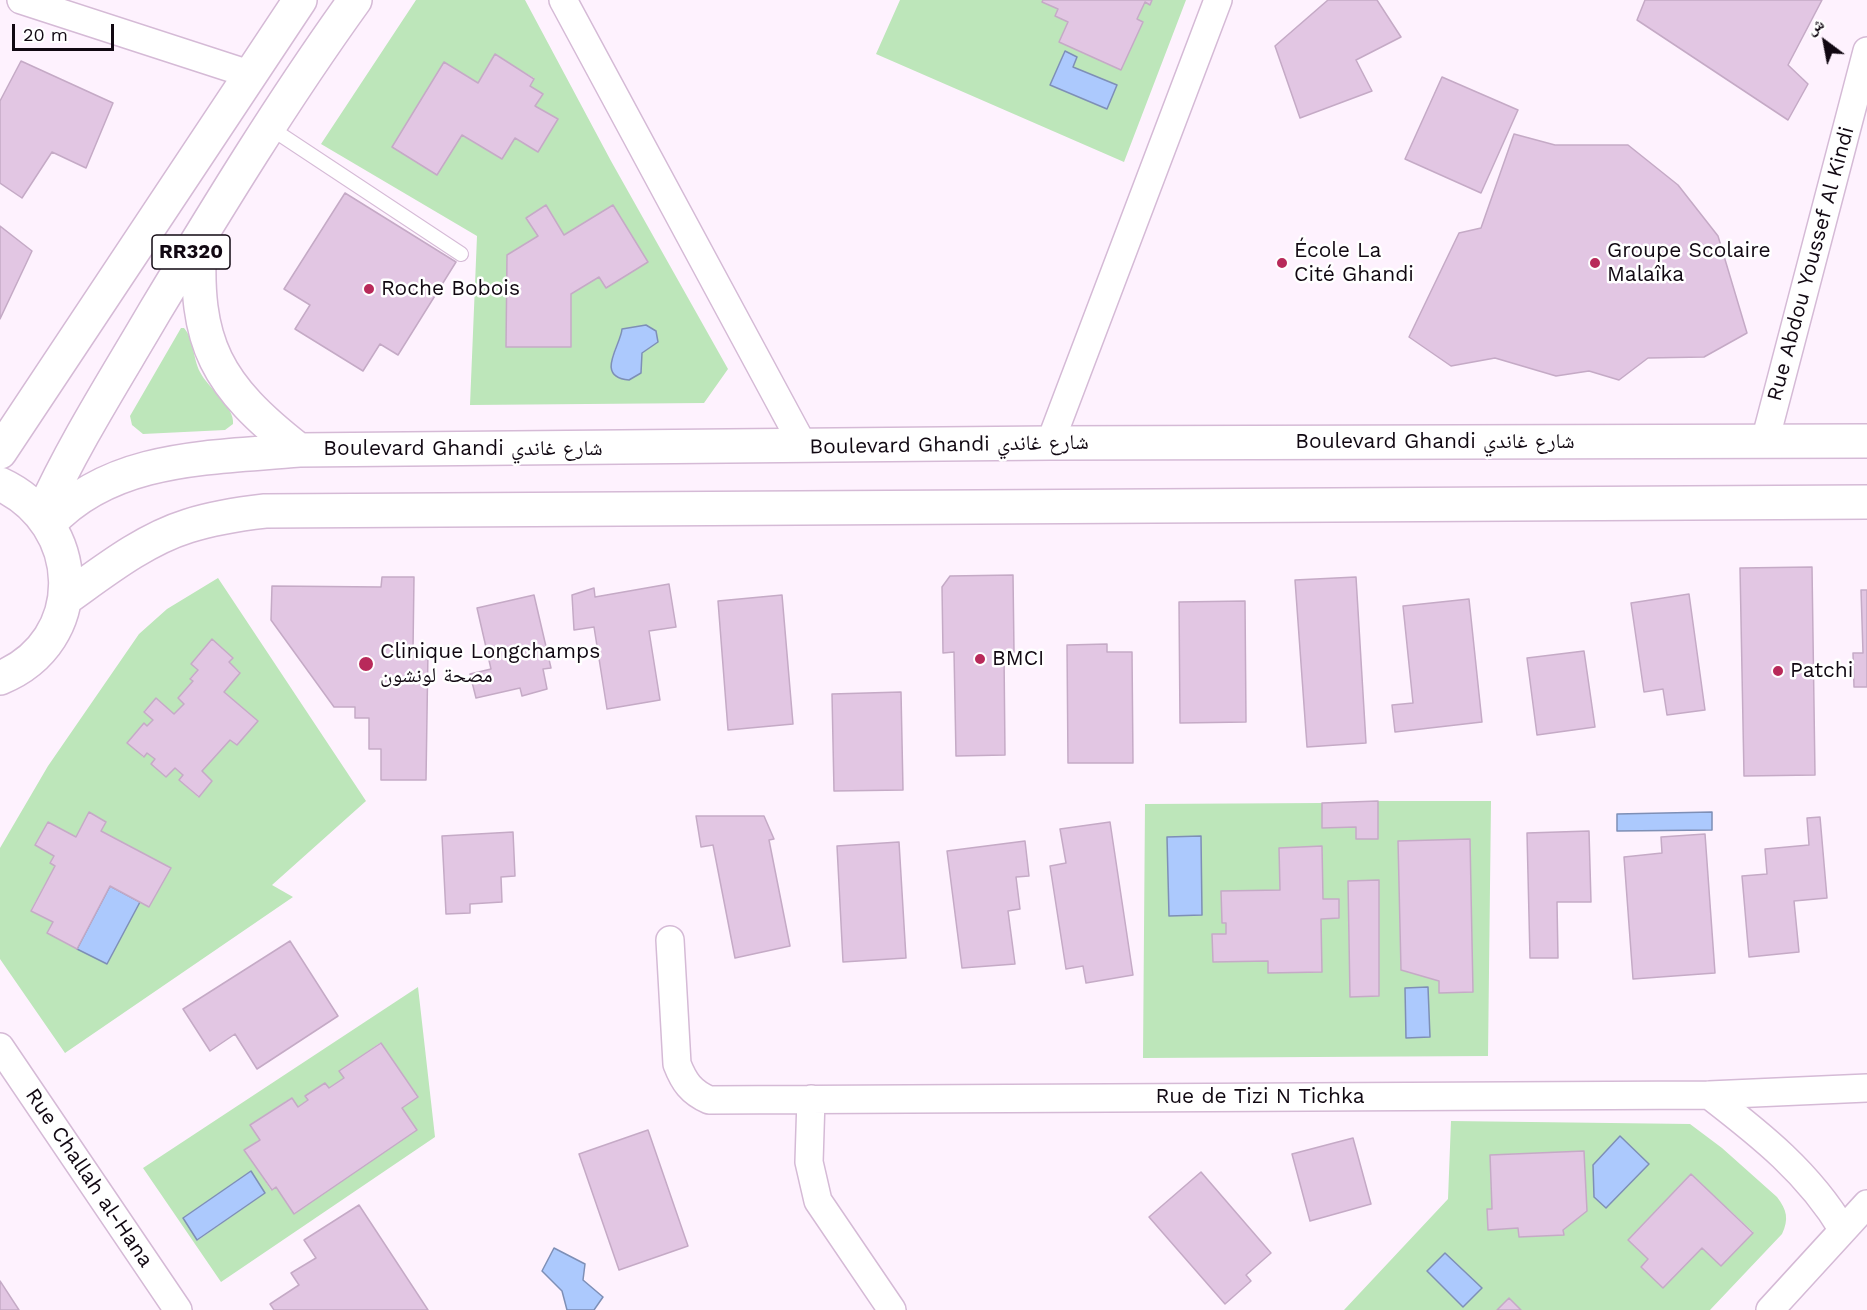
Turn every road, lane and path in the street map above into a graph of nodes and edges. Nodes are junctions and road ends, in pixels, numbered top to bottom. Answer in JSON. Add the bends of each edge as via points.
{"nodes":[{"id":1,"x":21,"y":0,"type":"edge"},
{"id":2,"x":300,"y":0,"type":"edge"},
{"id":3,"x":355,"y":0,"type":"edge"},
{"id":4,"x":563,"y":0,"type":"edge"},
{"id":5,"x":1218,"y":0,"type":"edge"},
{"id":6,"x":1867,"y":51,"type":"edge"},
{"id":7,"x":249,"y":74,"type":"junction"},
{"id":8,"x":269,"y":127,"type":"junction"},
{"id":9,"x":200,"y":236,"type":"junction"},
{"id":10,"x":461,"y":254,"type":"dead end"},
{"id":11,"x":1765,"y":441,"type":"junction"},
{"id":12,"x":1867,"y":441,"type":"edge"},
{"id":13,"x":1050,"y":443,"type":"junction"},
{"id":14,"x":804,"y":447,"type":"junction"},
{"id":15,"x":299,"y":450,"type":"junction"},
{"id":16,"x":0,"y":452,"type":"edge"},
{"id":17,"x":0,"y":484,"type":"edge"},
{"id":18,"x":1867,"y":502,"type":"edge"},
{"id":19,"x":46,"y":519,"type":"junction"},
{"id":20,"x":65,"y":599,"type":"junction"},
{"id":21,"x":5,"y":680,"type":"edge"},
{"id":22,"x":670,"y":940,"type":"dead end"},
{"id":23,"x":0,"y":1047,"type":"edge"},
{"id":24,"x":1867,"y":1088,"type":"edge"},
{"id":25,"x":1709,"y":1095,"type":"junction"},
{"id":26,"x":811,"y":1099,"type":"junction"},
{"id":27,"x":1867,"y":1204,"type":"edge"},
{"id":28,"x":1843,"y":1230,"type":"junction"},
{"id":29,"x":178,"y":1310,"type":"edge"},
{"id":30,"x":892,"y":1310,"type":"edge"},
{"id":31,"x":1770,"y":1310,"type":"edge"}],
"edges":[{"from":1,"to":7,"type":"street"},
{"from":2,"to":7,"type":"main road","number":"RR320"},
{"from":3,"to":8,"type":"main road","number":"RR320"},
{"from":4,"to":14,"type":"street"},
{"from":5,"to":13,"type":"street"},
{"from":6,"to":11,"type":"street","name":"Rue Abdou Youssef Al Kindi"},
{"from":7,"to":16,"type":"main road","number":"RR320"},
{"from":8,"to":9,"type":"main road","number":"RR320"},
{"from":8,"to":10,"type":"lane"},
{"from":9,"to":15,"type":"main road","via":[[199,303],[215,358],[245,402]]},
{"from":9,"to":19,"type":"main road","number":"RR320","via":[[80,436]]},
{"from":11,"to":12,"type":"main road","name":"Boulevard Ghandi شارع غاندي"},
{"from":11,"to":13,"type":"main road","name":"Boulevard Ghandi شارع غاندي"},
{"from":13,"to":14,"type":"main road","name":"Boulevard Ghandi شارع غاندي"},
{"from":14,"to":15,"type":"main road","name":"Boulevard Ghandi شارع غاندي"},
{"from":15,"to":19,"type":"main road","name":"Boulevard Ghandi شارع غاندي","via":[[179,462],[127,472],[81,494]]},
{"from":17,"to":19,"type":"main road","via":[[16,492]]},
{"from":18,"to":20,"type":"main road","via":[[265,510],[186,526],[110,566]]},
{"from":19,"to":20,"type":"main road","via":[[62,550]]},
{"from":20,"to":21,"type":"main road","via":[[56,628],[39,652]]},
{"from":22,"to":26,"type":"street","name":"Rue de Tizi N Tichka","via":[[677,1064],[683,1080],[695,1094],[709,1100]]},
{"from":23,"to":29,"type":"street","name":"Rue Challah al-Hana"},
{"from":24,"to":25,"type":"street","name":"Rue de Tizi N Tichka"},
{"from":25,"to":26,"type":"street","name":"Rue de Tizi N Tichka"},
{"from":25,"to":28,"type":"street","via":[[1791,1162],[1828,1204]]},
{"from":26,"to":30,"type":"street","via":[[809,1162],[818,1201]]},
{"from":27,"to":28,"type":"street"},
{"from":28,"to":31,"type":"street"}]}
